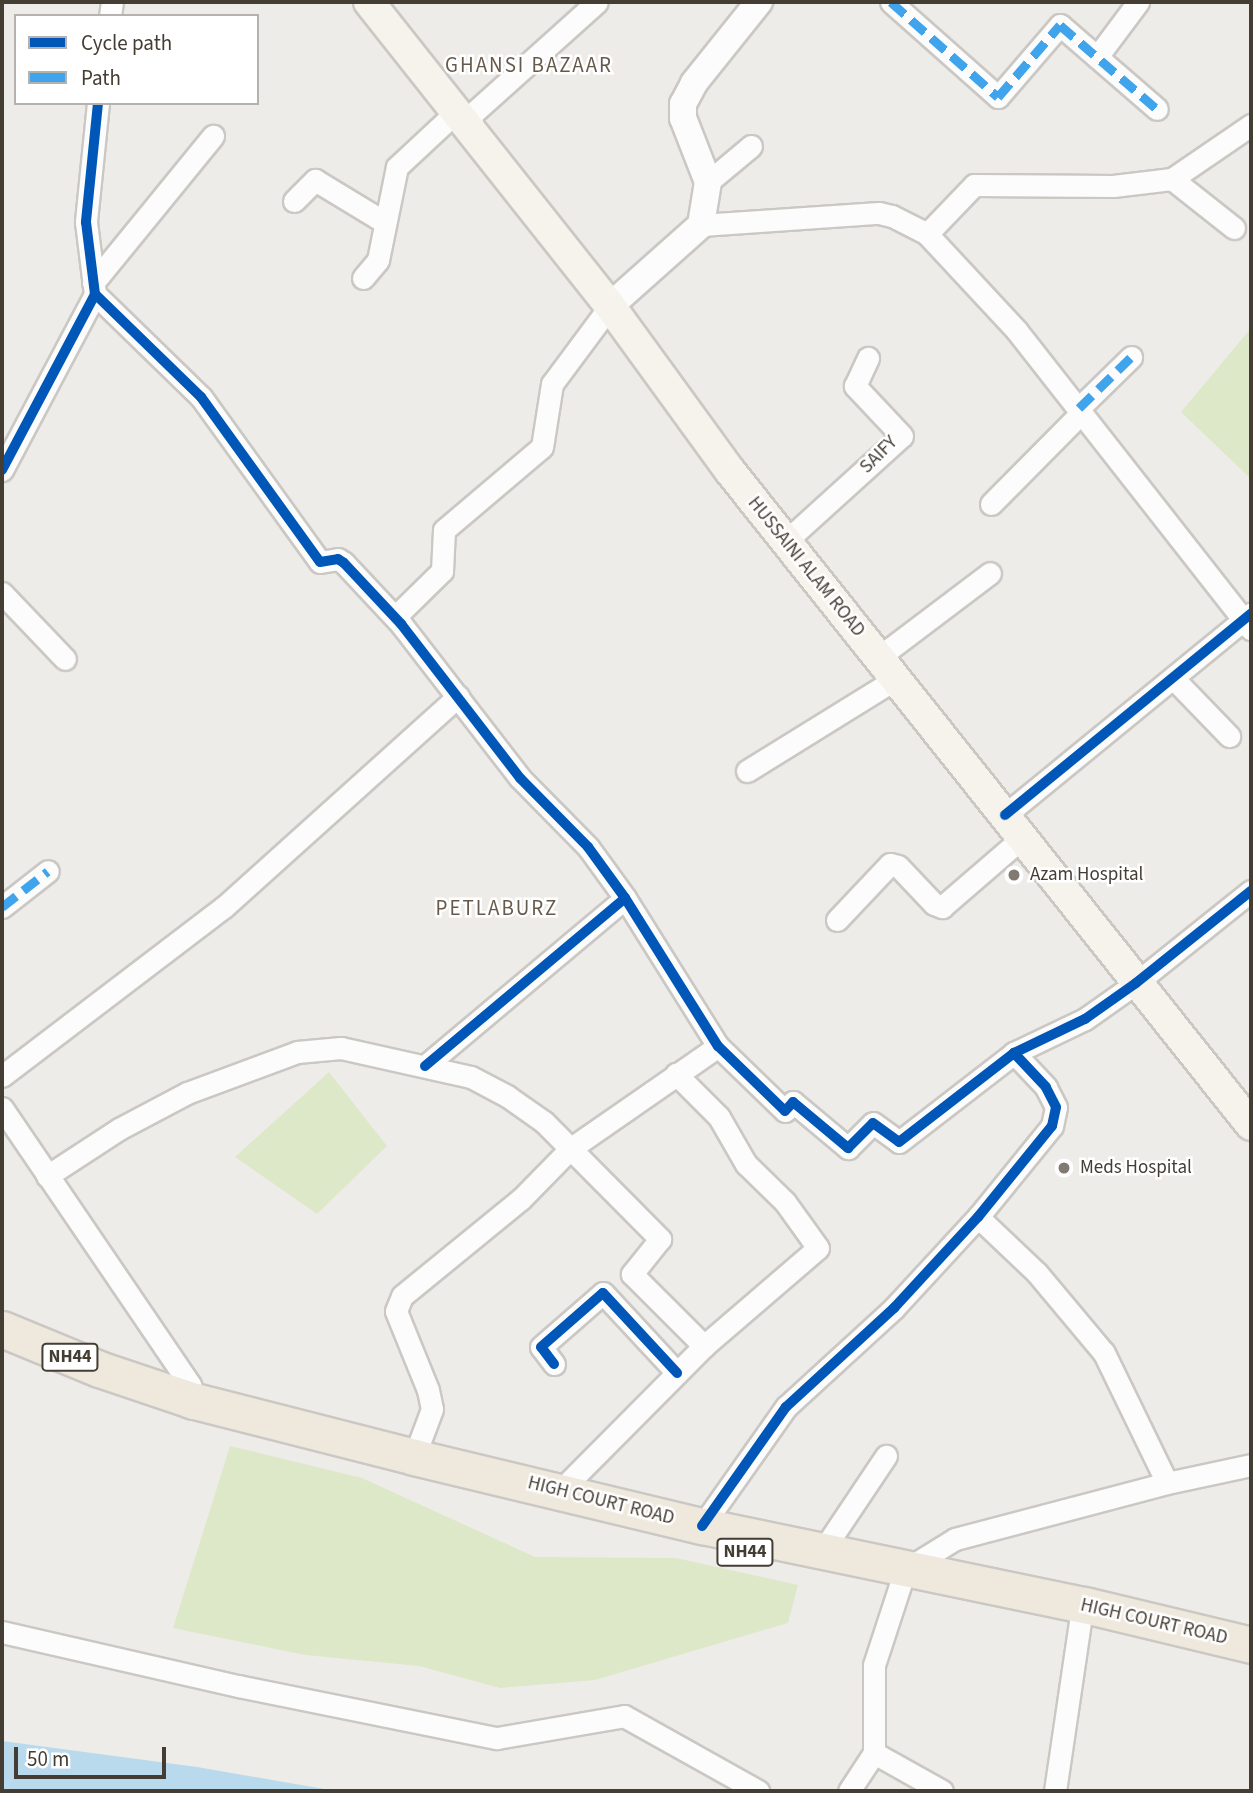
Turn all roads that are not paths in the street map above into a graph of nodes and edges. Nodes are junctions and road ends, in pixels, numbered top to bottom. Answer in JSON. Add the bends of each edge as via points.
{"nodes":[{"id":1,"x":369,"y":2,"type":"edge"},
{"id":2,"x":597,"y":2,"type":"edge"},
{"id":3,"x":759,"y":2,"type":"edge"},
{"id":4,"x":891,"y":2,"type":"edge"},
{"id":5,"x":1138,"y":2,"type":"edge"},
{"id":6,"x":1097,"y":57,"type":"junction"},
{"id":7,"x":98,"y":105,"type":"edge"},
{"id":8,"x":1157,"y":108,"type":"dead end"},
{"id":9,"x":456,"y":112,"type":"junction"},
{"id":10,"x":1251,"y":125,"type":"edge"},
{"id":11,"x":213,"y":136,"type":"dead end"},
{"id":12,"x":475,"y":139,"type":"junction"},
{"id":13,"x":751,"y":146,"type":"dead end"},
{"id":14,"x":1172,"y":179,"type":"junction"},
{"id":15,"x":708,"y":182,"type":"junction"},
{"id":16,"x":294,"y":201,"type":"dead end"},
{"id":17,"x":384,"y":222,"type":"junction"},
{"id":18,"x":701,"y":225,"type":"junction"},
{"id":19,"x":1234,"y":228,"type":"dead end"},
{"id":20,"x":927,"y":234,"type":"junction"},
{"id":21,"x":363,"y":278,"type":"dead end"},
{"id":22,"x":94,"y":288,"type":"junction"},
{"id":23,"x":610,"y":306,"type":"junction"},
{"id":24,"x":1131,"y":357,"type":"dead end"},
{"id":25,"x":868,"y":358,"type":"dead end"},
{"id":26,"x":1081,"y":410,"type":"junction"},
{"id":27,"x":2,"y":470,"type":"edge"},
{"id":28,"x":991,"y":504,"type":"dead end"},
{"id":29,"x":786,"y":541,"type":"junction"},
{"id":30,"x":990,"y":573,"type":"dead end"},
{"id":31,"x":2,"y":593,"type":"edge"},
{"id":32,"x":395,"y":617,"type":"junction"},
{"id":33,"x":1249,"y":622,"type":"edge"},
{"id":34,"x":65,"y":659,"type":"dead end"},
{"id":35,"x":886,"y":669,"type":"junction"},
{"id":36,"x":1173,"y":678,"type":"junction"},
{"id":37,"x":458,"y":696,"type":"junction"},
{"id":38,"x":1229,"y":736,"type":"dead end"},
{"id":39,"x":747,"y":771,"type":"dead end"},
{"id":40,"x":1014,"y":826,"type":"junction"},
{"id":41,"x":48,"y":871,"type":"dead end"},
{"id":42,"x":1251,"y":891,"type":"edge"},
{"id":43,"x":625,"y":898,"type":"junction"},
{"id":44,"x":2,"y":907,"type":"edge"},
{"id":45,"x":837,"y":920,"type":"dead end"},
{"id":46,"x":1136,"y":984,"type":"junction"},
{"id":47,"x":718,"y":1046,"type":"junction"},
{"id":48,"x":1014,"y":1053,"type":"junction"},
{"id":49,"x":425,"y":1066,"type":"junction"},
{"id":50,"x":676,"y":1074,"type":"junction"},
{"id":51,"x":2,"y":1076,"type":"edge"},
{"id":52,"x":2,"y":1108,"type":"edge"},
{"id":53,"x":1251,"y":1125,"type":"edge"},
{"id":54,"x":570,"y":1149,"type":"junction"},
{"id":55,"x":47,"y":1176,"type":"junction"},
{"id":56,"x":978,"y":1217,"type":"junction"},
{"id":57,"x":2,"y":1329,"type":"edge"},
{"id":58,"x":704,"y":1346,"type":"junction"},
{"id":59,"x":2,"y":1350,"type":"edge"},
{"id":60,"x":554,"y":1364,"type":"dead end"},
{"id":61,"x":677,"y":1373,"type":"junction"},
{"id":62,"x":192,"y":1409,"type":"junction"},
{"id":63,"x":886,"y":1455,"type":"dead end"},
{"id":64,"x":414,"y":1457,"type":"junction"},
{"id":65,"x":1251,"y":1465,"type":"edge"},
{"id":66,"x":1167,"y":1483,"type":"junction"},
{"id":67,"x":560,"y":1491,"type":"junction"},
{"id":68,"x":702,"y":1526,"type":"junction"},
{"id":69,"x":821,"y":1553,"type":"junction"},
{"id":70,"x":901,"y":1579,"type":"junction"},
{"id":71,"x":1080,"y":1621,"type":"junction"},
{"id":72,"x":2,"y":1632,"type":"edge"},
{"id":73,"x":1251,"y":1645,"type":"edge"},
{"id":74,"x":1251,"y":1662,"type":"edge"},
{"id":75,"x":874,"y":1753,"type":"junction"},
{"id":76,"x":758,"y":1791,"type":"edge"},
{"id":77,"x":849,"y":1791,"type":"edge"},
{"id":78,"x":942,"y":1791,"type":"edge"},
{"id":79,"x":1055,"y":1791,"type":"edge"}],
"edges":[{"from":1,"to":9,"type":"main road","name":"HUSSAINI ALAM ROAD"},
{"from":2,"to":12,"type":"street","via":[[471,115]]},
{"from":3,"to":15,"type":"street","via":[[694,83],[684,104],[683,118]]},
{"from":4,"to":6,"type":"street","via":[[998,97],[1060,25]]},
{"from":5,"to":6,"type":"street"},
{"from":6,"to":8,"type":"street"},
{"from":7,"to":22,"type":"street","via":[[86,222]]},
{"from":9,"to":12,"type":"main road","name":"HUSSAINI ALAM ROAD"},
{"from":9,"to":17,"type":"street","via":[[397,167]]},
{"from":10,"to":14,"type":"street"},
{"from":11,"to":22,"type":"street"},
{"from":12,"to":23,"type":"main road","name":"HUSSAINI ALAM ROAD"},
{"from":13,"to":15,"type":"street"},
{"from":14,"to":19,"type":"street"},
{"from":14,"to":20,"type":"street","via":[[1114,186],[974,185]]},
{"from":15,"to":18,"type":"street"},
{"from":16,"to":17,"type":"street","via":[[315,180]]},
{"from":17,"to":21,"type":"street","via":[[378,260]]},
{"from":18,"to":20,"type":"street","via":[[879,213]]},
{"from":18,"to":23,"type":"street"},
{"from":20,"to":26,"type":"street","via":[[1017,331]]},
{"from":22,"to":27,"type":"street"},
{"from":22,"to":32,"type":"street","via":[[201,397],[320,562],[338,559],[344,563]]},
{"from":23,"to":29,"type":"main road","name":"HUSSAINI ALAM ROAD"},
{"from":23,"to":32,"type":"street","via":[[552,384],[542,447],[444,530],[442,571]]},
{"from":24,"to":26,"type":"street"},
{"from":25,"to":29,"type":"street","name":"SAIFY","via":[[855,386],[902,436]]},
{"from":26,"to":28,"type":"street"},
{"from":26,"to":33,"type":"street"},
{"from":29,"to":35,"type":"main road","name":"HUSSAINI ALAM ROAD"},
{"from":30,"to":35,"type":"street"},
{"from":31,"to":34,"type":"street"},
{"from":32,"to":37,"type":"street"},
{"from":33,"to":36,"type":"street"},
{"from":35,"to":39,"type":"street"},
{"from":35,"to":40,"type":"main road","name":"HUSSAINI ALAM ROAD"},
{"from":36,"to":38,"type":"street"},
{"from":36,"to":40,"type":"street"},
{"from":37,"to":43,"type":"street","via":[[520,778],[589,847]]},
{"from":37,"to":51,"type":"street","via":[[224,907]]},
{"from":40,"to":45,"type":"street","via":[[942,907],[898,866],[890,864]]},
{"from":40,"to":46,"type":"main road","name":"HUSSAINI ALAM ROAD"},
{"from":41,"to":44,"type":"street"},
{"from":42,"to":46,"type":"street"},
{"from":43,"to":47,"type":"street"},
{"from":43,"to":49,"type":"street"},
{"from":46,"to":48,"type":"street","via":[[1086,1019]]},
{"from":46,"to":53,"type":"main road","name":"HUSSAINI ALAM ROAD"},
{"from":47,"to":48,"type":"street","via":[[785,1111],[793,1101],[848,1148],[873,1123],[899,1142]]},
{"from":47,"to":50,"type":"street"},
{"from":48,"to":56,"type":"street","via":[[1046,1087],[1056,1107],[1052,1126]]},
{"from":49,"to":54,"type":"street","via":[[471,1077],[507,1096],[544,1122]]},
{"from":49,"to":55,"type":"street","via":[[341,1048],[297,1052],[187,1093],[119,1129]]},
{"from":50,"to":54,"type":"street"},
{"from":50,"to":58,"type":"street","via":[[719,1116],[746,1164],[785,1202],[818,1248]]},
{"from":52,"to":55,"type":"street"},
{"from":54,"to":58,"type":"street","via":[[660,1239],[632,1274]]},
{"from":54,"to":64,"type":"street","via":[[521,1199],[402,1296],[396,1311],[432,1409]]},
{"from":55,"to":62,"type":"street","via":[[190,1385]]},
{"from":56,"to":66,"type":"street","via":[[1037,1273],[1104,1353]]},
{"from":56,"to":68,"type":"street","via":[[894,1308],[786,1408]]},
{"from":57,"to":62,"type":"highway","name":"HIGH COURT ROAD","number":"NH44"},
{"from":58,"to":61,"type":"street"},
{"from":59,"to":62,"type":"highway","name":"HIGH COURT ROAD","number":"NH44","via":[[93,1386]]},
{"from":60,"to":61,"type":"street","via":[[541,1347],[603,1293]]},
{"from":61,"to":67,"type":"street"},
{"from":62,"to":64,"type":"highway","name":"HIGH COURT ROAD","number":"NH44"},
{"from":62,"to":70,"type":"highway","name":"HIGH COURT ROAD","number":"NH44"},
{"from":63,"to":69,"type":"street"},
{"from":64,"to":67,"type":"highway","name":"HIGH COURT ROAD","number":"NH44"},
{"from":65,"to":66,"type":"street"},
{"from":66,"to":70,"type":"street","via":[[955,1539]]},
{"from":67,"to":68,"type":"highway","name":"HIGH COURT ROAD","number":"NH44"},
{"from":68,"to":69,"type":"highway","name":"HIGH COURT ROAD","number":"NH44"},
{"from":69,"to":70,"type":"highway","name":"HIGH COURT ROAD","number":"NH44"},
{"from":70,"to":71,"type":"highway","name":"HIGH COURT ROAD","number":"NH44"},
{"from":70,"to":73,"type":"highway","name":"HIGH COURT ROAD","number":"NH44","via":[[1085,1605]]},
{"from":70,"to":75,"type":"street","via":[[874,1665]]},
{"from":71,"to":74,"type":"highway","name":"HIGH COURT ROAD","number":"NH44"},
{"from":71,"to":79,"type":"street"},
{"from":72,"to":76,"type":"street","via":[[497,1738],[624,1716]]},
{"from":75,"to":77,"type":"street"},
{"from":75,"to":78,"type":"street"}]}
